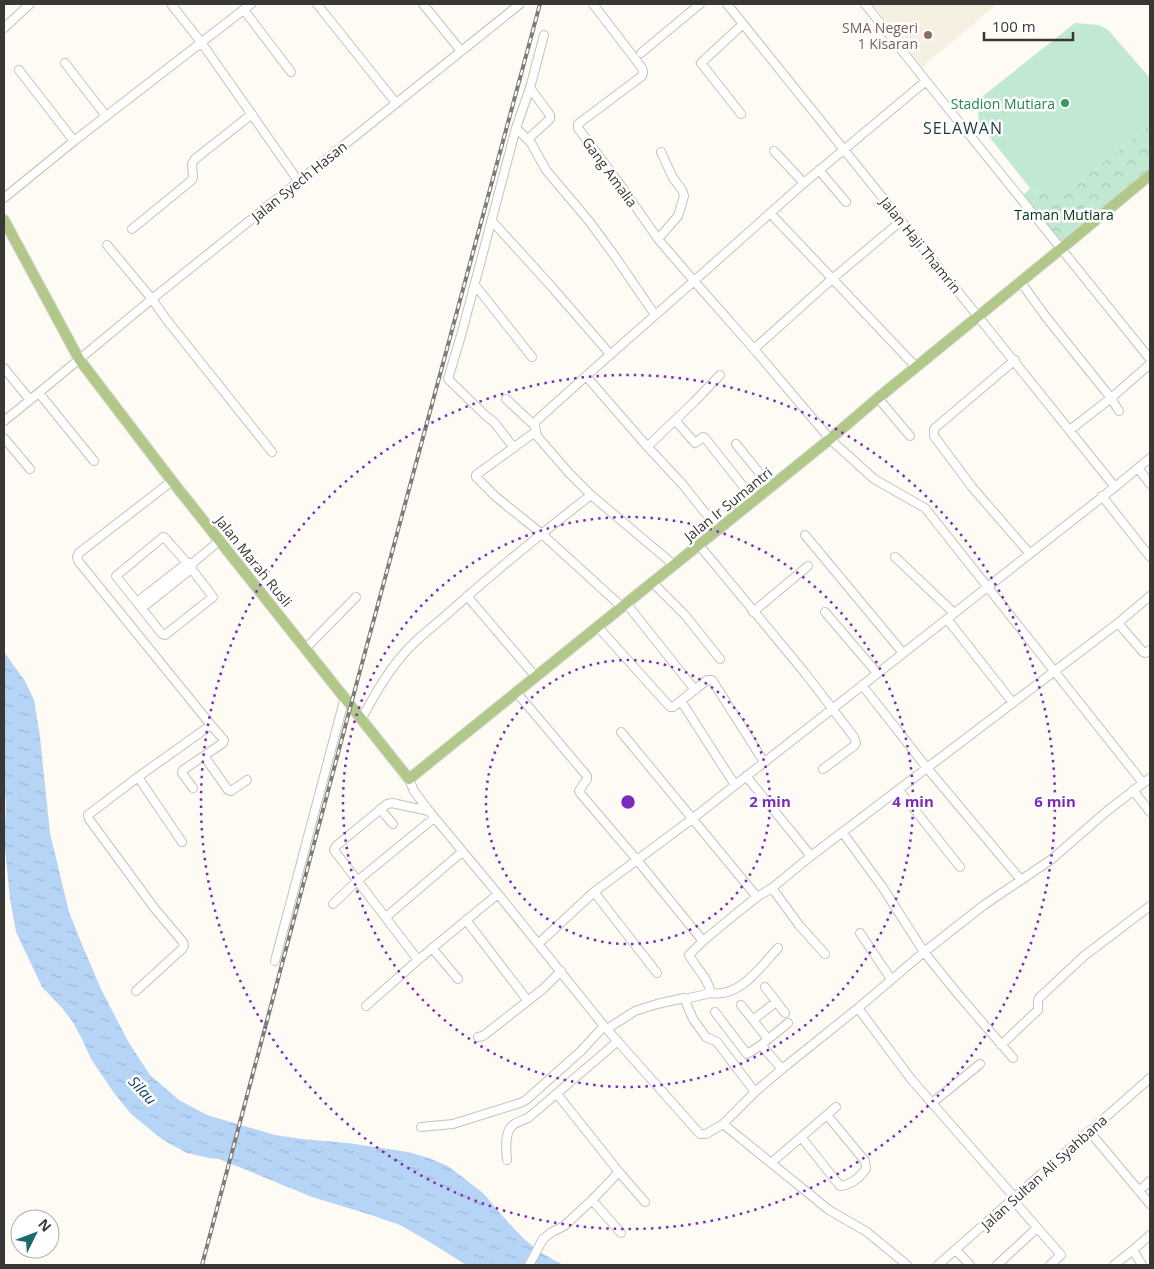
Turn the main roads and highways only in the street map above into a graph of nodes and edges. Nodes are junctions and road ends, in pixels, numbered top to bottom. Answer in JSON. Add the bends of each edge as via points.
{"nodes":[{"id":1,"x":1150,"y":175,"type":"edge"},
{"id":2,"x":4,"y":220,"type":"edge"},
{"id":3,"x":410,"y":779,"type":"joint"}],
"edges":[{"from":1,"to":3,"type":"main road","name":"Jalan Ir Sumantri"},
{"from":2,"to":3,"type":"main road","name":"Jalan Marah Rusli","via":[[78,359]]}]}
